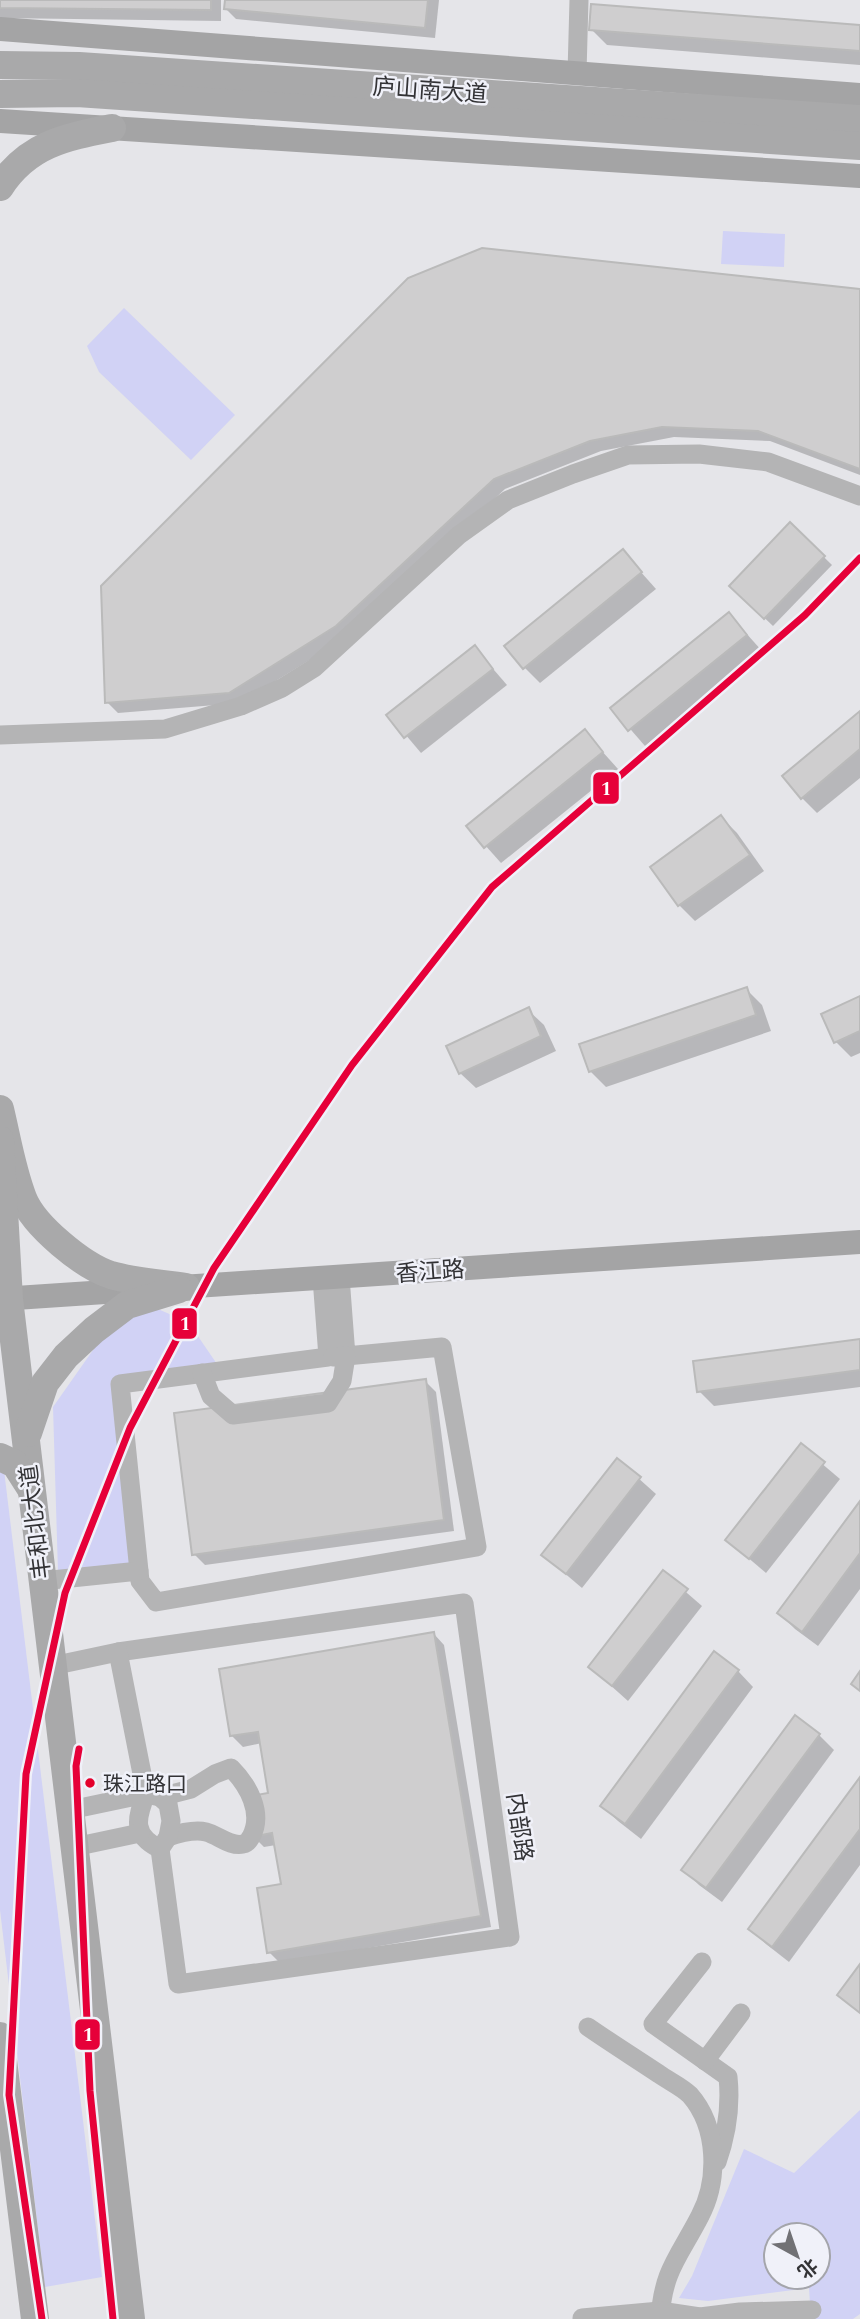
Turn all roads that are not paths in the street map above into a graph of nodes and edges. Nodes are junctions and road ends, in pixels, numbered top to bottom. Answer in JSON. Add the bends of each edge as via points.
{"nodes":[{"id":1,"x":579,"y":0,"type":"edge"},
{"id":2,"x":0,"y":29,"type":"edge"},
{"id":3,"x":0,"y":65,"type":"edge"},
{"id":4,"x":577,"y":73,"type":"junction"},
{"id":5,"x":0,"y":94,"type":"edge"},
{"id":6,"x":860,"y":95,"type":"edge"},
{"id":7,"x":860,"y":119,"type":"edge"},
{"id":8,"x":0,"y":121,"type":"edge"},
{"id":9,"x":112,"y":128,"type":"junction"},
{"id":10,"x":860,"y":146,"type":"edge"},
{"id":11,"x":860,"y":176,"type":"edge"},
{"id":12,"x":0,"y":187,"type":"edge"},
{"id":13,"x":860,"y":496,"type":"edge"},
{"id":14,"x":0,"y":735,"type":"edge"},
{"id":15,"x":0,"y":1109,"type":"edge"},
{"id":16,"x":0,"y":1140,"type":"edge"},
{"id":17,"x":860,"y":1242,"type":"edge"},
{"id":18,"x":331,"y":1277,"type":"junction"},
{"id":19,"x":186,"y":1287,"type":"junction"},
{"id":20,"x":4,"y":1299,"type":"edge"},
{"id":21,"x":337,"y":1357,"type":"junction"},
{"id":22,"x":202,"y":1373,"type":"junction"},
{"id":23,"x":25,"y":1439,"type":"junction"},
{"id":24,"x":0,"y":1457,"type":"edge"},
{"id":25,"x":31,"y":1489,"type":"junction"},
{"id":26,"x":139,"y":1576,"type":"junction"},
{"id":27,"x":43,"y":1586,"type":"junction"},
{"id":28,"x":118,"y":1652,"type":"junction"},
{"id":29,"x":52,"y":1666,"type":"junction"},
{"id":30,"x":153,"y":1796,"type":"junction"},
{"id":31,"x":70,"y":1811,"type":"junction"},
{"id":32,"x":140,"y":1833,"type":"junction"},
{"id":33,"x":164,"y":1843,"type":"junction"},
{"id":34,"x":74,"y":1847,"type":"junction"},
{"id":35,"x":702,"y":1962,"type":"dead end"},
{"id":36,"x":741,"y":2013,"type":"dead end"},
{"id":37,"x":587,"y":2027,"type":"dead end"},
{"id":38,"x":0,"y":2036,"type":"edge"},
{"id":39,"x":705,"y":2061,"type":"junction"},
{"id":40,"x":710,"y":2183,"type":"junction"},
{"id":41,"x":125,"y":2271,"type":"junction"},
{"id":42,"x":812,"y":2310,"type":"dead end"},
{"id":43,"x":33,"y":2313,"type":"edge"},
{"id":44,"x":660,"y":2315,"type":"edge"},
{"id":45,"x":582,"y":2318,"type":"edge"},
{"id":46,"x":114,"y":2319,"type":"edge"},
{"id":47,"x":131,"y":2319,"type":"edge"},
{"id":48,"x":141,"y":2319,"type":"edge"}],
"edges":[{"from":1,"to":4,"type":"street"},
{"from":2,"to":4,"type":"main road"},
{"from":3,"to":7,"type":"highway","name":"庐山南大道","via":[[79,66]]},
{"from":4,"to":6,"type":"main road"},
{"from":5,"to":10,"type":"highway","name":"庐山南大道","via":[[77,93]]},
{"from":8,"to":9,"type":"main road"},
{"from":9,"to":11,"type":"main road"},
{"from":9,"to":12,"type":"highway","via":[[58,139],[31,154]]},
{"from":13,"to":14,"type":"street","via":[[768,462],[699,454],[628,455],[508,500],[459,535],[314,668],[251,702],[165,729]]},
{"from":15,"to":19,"type":"highway","via":[[23,1200],[56,1239],[79,1259],[111,1275]]},
{"from":16,"to":20,"type":"highway","name":"丰和北大道"},
{"from":17,"to":18,"type":"main road","name":"香江路"},
{"from":18,"to":19,"type":"main road","name":"香江路"},
{"from":18,"to":21,"type":"street"},
{"from":19,"to":20,"type":"main road","name":"香江路"},
{"from":19,"to":23,"type":"highway","via":[[127,1305],[66,1356],[45,1383]]},
{"from":20,"to":23,"type":"highway","name":"丰和北大道"},
{"from":21,"to":22,"type":"street"},
{"from":21,"to":22,"type":"street","via":[[342,1381],[328,1403],[233,1415],[211,1396]]},
{"from":21,"to":26,"type":"street","via":[[442,1347],[477,1547],[156,1602]]},
{"from":22,"to":26,"type":"street","via":[[120,1384]]},
{"from":23,"to":25,"type":"highway","name":"丰和北大道"},
{"from":24,"to":25,"type":"highway","via":[[15,1464]]},
{"from":25,"to":27,"type":"highway","name":"丰和北大道"},
{"from":26,"to":27,"type":"street"},
{"from":27,"to":29,"type":"highway","name":"丰和北大道"},
{"from":28,"to":29,"type":"street","name":"内部路"},
{"from":28,"to":30,"type":"street"},
{"from":28,"to":33,"type":"street","name":"内部路","via":[[464,1603],[510,1937],[178,1984]]},
{"from":29,"to":31,"type":"highway","name":"丰和北大道"},
{"from":30,"to":31,"type":"street"},
{"from":30,"to":32,"type":"street","via":[[138,1816]]},
{"from":30,"to":33,"type":"street","via":[[167,1804],[171,1821]]},
{"from":30,"to":33,"type":"street","via":[[191,1789],[231,1768],[246,1784],[256,1813],[255,1829],[243,1844],[205,1831],[185,1832]]},
{"from":31,"to":34,"type":"highway","name":"丰和北大道"},
{"from":32,"to":33,"type":"street","via":[[149,1843]]},
{"from":32,"to":34,"type":"street"},
{"from":34,"to":41,"type":"highway","name":"丰和北大道"},
{"from":35,"to":39,"type":"street","via":[[653,2024]]},
{"from":36,"to":39,"type":"street"},
{"from":37,"to":40,"type":"street","via":[[689,2094],[705,2118],[713,2148]]},
{"from":38,"to":43,"type":"highway"},
{"from":39,"to":40,"type":"street","via":[[727,2077],[730,2097],[725,2140]]},
{"from":40,"to":44,"type":"street","via":[[701,2214],[669,2269]]},
{"from":41,"to":46,"type":"highway"},
{"from":41,"to":47,"type":"highway","name":"丰和北大道"},
{"from":41,"to":48,"type":"highway"},
{"from":42,"to":44,"type":"street"},
{"from":44,"to":45,"type":"street"}]}
